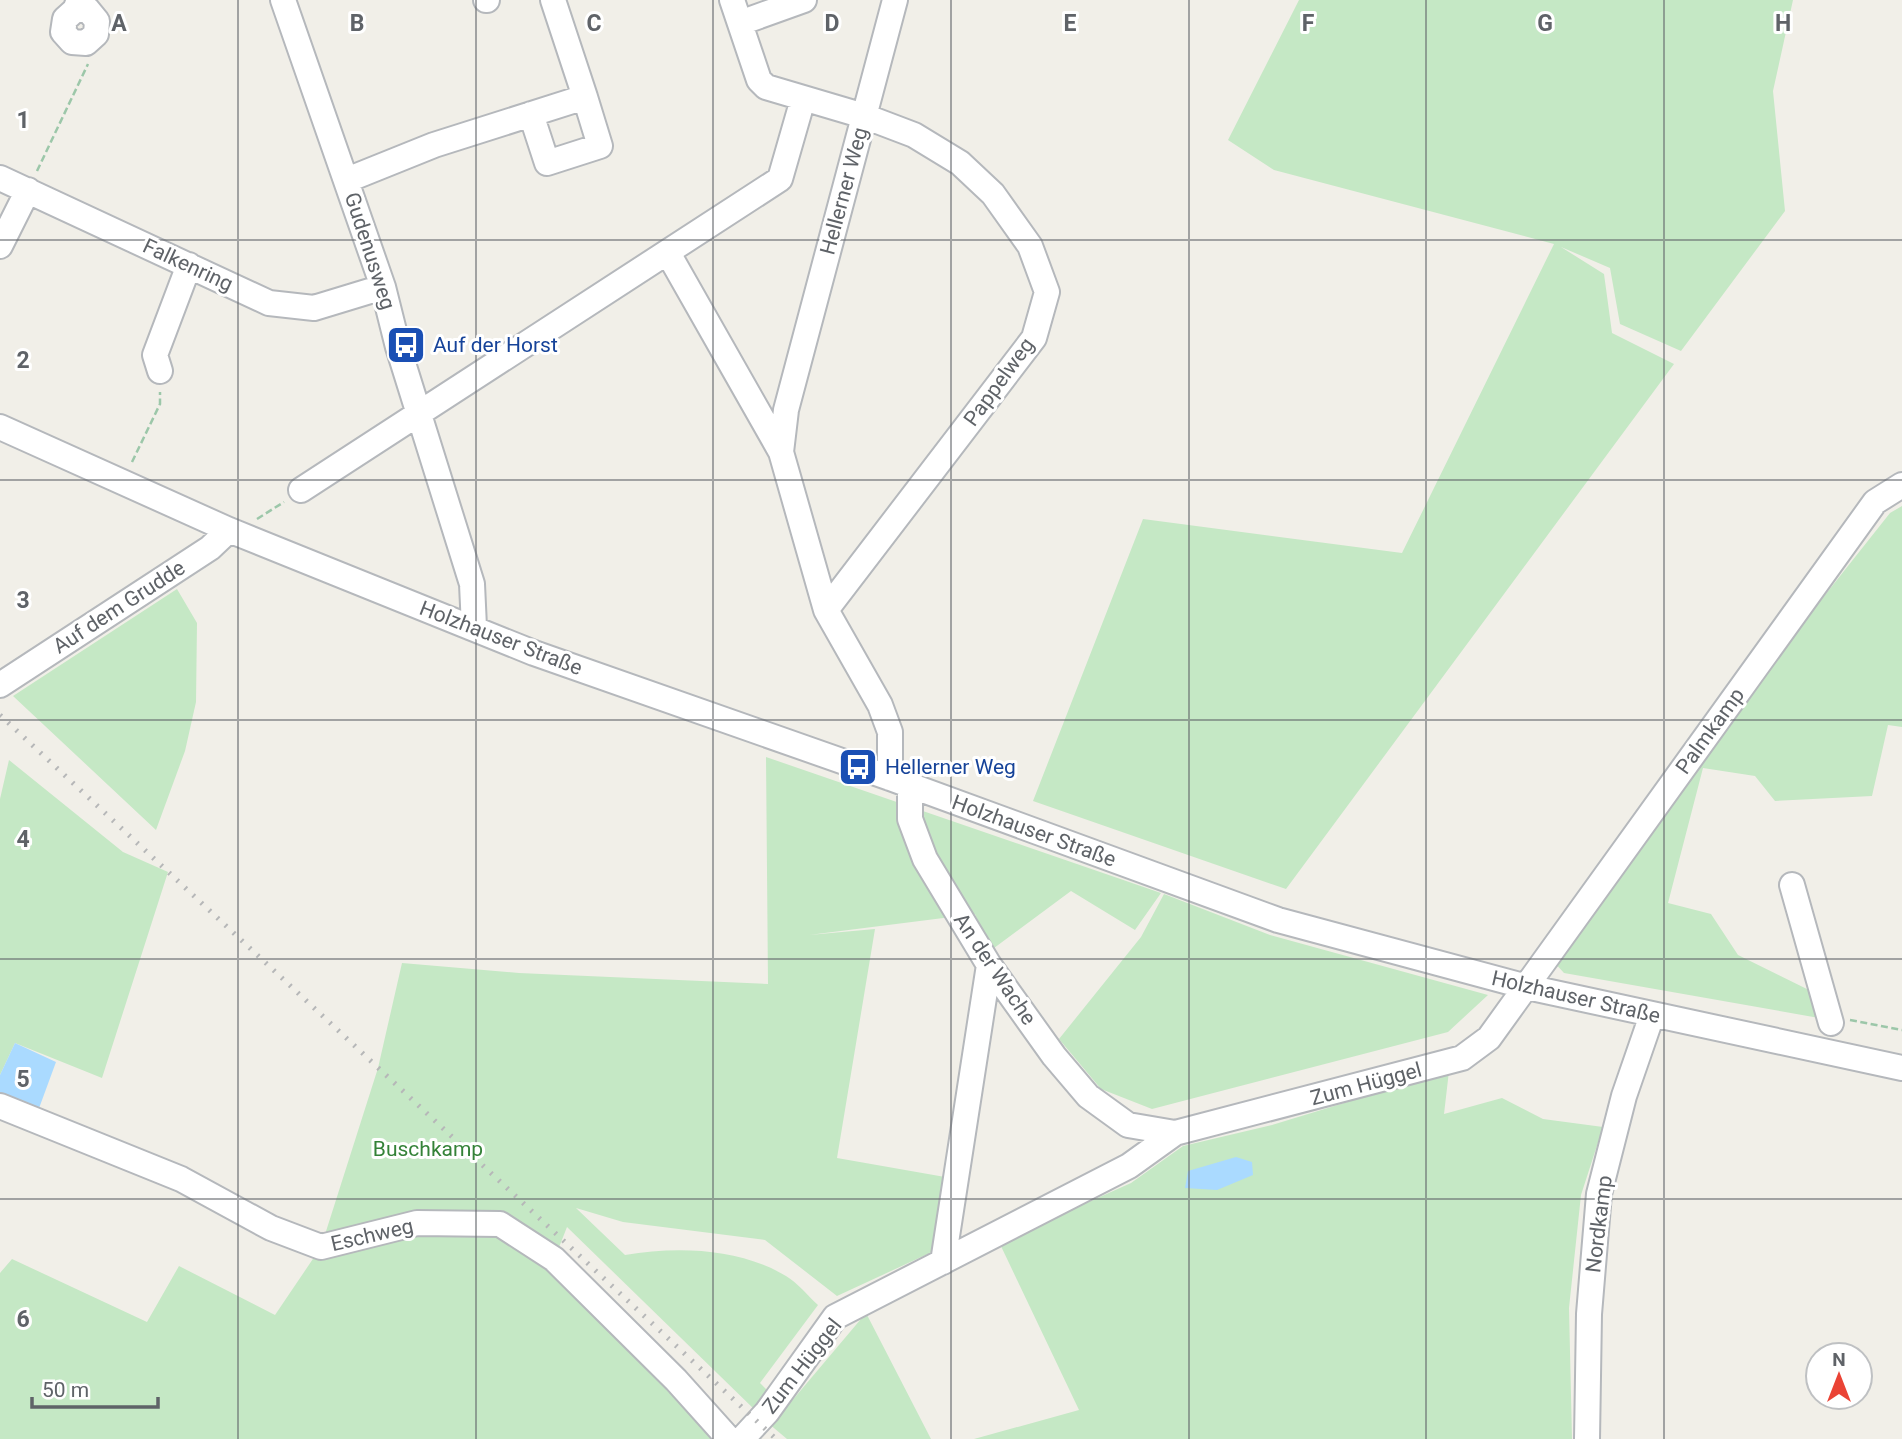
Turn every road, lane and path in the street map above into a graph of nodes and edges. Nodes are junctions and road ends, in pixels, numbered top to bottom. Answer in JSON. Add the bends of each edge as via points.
{"nodes":[{"id":1,"x":283,"y":0,"type":"edge"},
{"id":2,"x":553,"y":0,"type":"edge"},
{"id":3,"x":804,"y":0,"type":"edge"},
{"id":4,"x":895,"y":0,"type":"edge"},
{"id":5,"x":77,"y":5,"type":"edge"},
{"id":6,"x":736,"y":11,"type":"edge"},
{"id":7,"x":86,"y":43,"type":"joint"},
{"id":8,"x":585,"y":97,"type":"junction"},
{"id":9,"x":803,"y":99,"type":"junction"},
{"id":10,"x":531,"y":114,"type":"junction"},
{"id":11,"x":864,"y":116,"type":"junction"},
{"id":12,"x":0,"y":177,"type":"edge"},
{"id":13,"x":347,"y":180,"type":"junction"},
{"id":14,"x":28,"y":190,"type":"junction"},
{"id":15,"x":0,"y":246,"type":"edge"},
{"id":16,"x":668,"y":253,"type":"junction"},
{"id":17,"x":189,"y":265,"type":"junction"},
{"id":18,"x":383,"y":287,"type":"junction"},
{"id":19,"x":159,"y":371,"type":"joint"},
{"id":20,"x":420,"y":412,"type":"junction"},
{"id":21,"x":0,"y":427,"type":"edge"},
{"id":22,"x":781,"y":452,"type":"junction"},
{"id":23,"x":121,"y":482,"type":"junction"},
{"id":24,"x":1902,"y":485,"type":"edge"},
{"id":25,"x":301,"y":490,"type":"joint"},
{"id":26,"x":229,"y":530,"type":"junction"},
{"id":27,"x":827,"y":610,"type":"junction"},
{"id":28,"x":474,"y":627,"type":"junction"},
{"id":29,"x":2,"y":680,"type":"edge"},
{"id":30,"x":900,"y":782,"type":"junction"},
{"id":31,"x":1792,"y":885,"type":"dead end"},
{"id":32,"x":989,"y":965,"type":"junction"},
{"id":33,"x":1527,"y":987,"type":"junction"},
{"id":34,"x":1652,"y":1015,"type":"junction"},
{"id":35,"x":1831,"y":1023,"type":"joint"},
{"id":36,"x":1902,"y":1030,"type":"edge"},
{"id":37,"x":1902,"y":1068,"type":"edge"},
{"id":38,"x":0,"y":1106,"type":"edge"},
{"id":39,"x":1128,"y":1125,"type":"joint"},
{"id":40,"x":1175,"y":1133,"type":"junction"},
{"id":41,"x":943,"y":1262,"type":"junction"},
{"id":42,"x":729,"y":1439,"type":"edge"},
{"id":43,"x":742,"y":1439,"type":"edge"},
{"id":44,"x":1587,"y":1439,"type":"edge"}],
"edges":[{"from":1,"to":13,"type":"street","name":"Gudenusweg"},
{"from":2,"to":8,"type":"street"},
{"from":3,"to":6,"type":"street"},
{"from":4,"to":11,"type":"street","name":"Hellerner Weg"},
{"from":5,"to":7,"type":"street","via":[[97,21],[96,34]]},
{"from":6,"to":9,"type":"street","name":"Pappelweg","via":[[760,80],[766,87]]},
{"from":7,"to":14,"type":"path","via":[[88,63]]},
{"from":8,"to":10,"type":"street"},
{"from":8,"to":10,"type":"street","via":[[600,146],[590,150],[547,163]]},
{"from":9,"to":11,"type":"street","name":"Pappelweg"},
{"from":9,"to":16,"type":"street","via":[[780,179]]},
{"from":10,"to":13,"type":"street","via":[[434,145]]},
{"from":11,"to":22,"type":"street","name":"Hellerner Weg","via":[[786,410]]},
{"from":11,"to":27,"type":"street","name":"Pappelweg","via":[[914,135],[960,163],[985,186],[1030,246],[1047,292],[1034,338]]},
{"from":12,"to":14,"type":"street","name":"Falkenring"},
{"from":13,"to":18,"type":"street","name":"Gudenusweg"},
{"from":14,"to":15,"type":"street"},
{"from":14,"to":17,"type":"street","name":"Falkenring"},
{"from":16,"to":20,"type":"street"},
{"from":16,"to":22,"type":"street"},
{"from":17,"to":18,"type":"street","name":"Falkenring","via":[[269,303],[314,308]]},
{"from":17,"to":19,"type":"street","via":[[155,355]]},
{"from":18,"to":20,"type":"street","name":"Gudenusweg"},
{"from":19,"to":23,"type":"path","via":[[160,404]]},
{"from":20,"to":25,"type":"street"},
{"from":20,"to":28,"type":"street","name":"Gudenusweg","via":[[472,583]]},
{"from":21,"to":23,"type":"street","name":"Holzhauser Straße"},
{"from":22,"to":27,"type":"street","name":"Hellerner Weg"},
{"from":23,"to":26,"type":"street","name":"Holzhauser Straße"},
{"from":24,"to":33,"type":"street","name":"Palmkamp","via":[[1875,502]]},
{"from":25,"to":26,"type":"path","via":[[250,526]]},
{"from":26,"to":28,"type":"street","name":"Holzhauser Straße"},
{"from":26,"to":29,"type":"street","name":"Auf dem Grudde","via":[[209,548]]},
{"from":27,"to":30,"type":"street","name":"Hellerner Weg","via":[[880,705]]},
{"from":28,"to":30,"type":"street","name":"Holzhauser Straße","via":[[534,653]]},
{"from":30,"to":32,"type":"street","name":"An der Wache","via":[[925,859]]},
{"from":30,"to":33,"type":"street","name":"Holzhauser Straße","via":[[1278,920]]},
{"from":31,"to":35,"type":"street"},
{"from":32,"to":39,"type":"street","name":"An der Wache","via":[[1088,1096]]},
{"from":32,"to":41,"type":"street"},
{"from":33,"to":34,"type":"street","name":"Holzhauser Straße"},
{"from":33,"to":40,"type":"street","name":"Zum Hüggel","via":[[1489,1038],[1462,1058]]},
{"from":34,"to":37,"type":"street","name":"Holzhauser Straße"},
{"from":34,"to":44,"type":"street","name":"Nordkamp","via":[[1624,1097],[1599,1194],[1589,1314]]},
{"from":35,"to":36,"type":"path","via":[[1849,1020]]},
{"from":38,"to":42,"type":"street","name":"Eschweg","via":[[181,1179],[271,1228],[321,1247],[417,1223],[500,1224],[554,1259]]},
{"from":39,"to":40,"type":"street","name":"Zum Hüggel"},
{"from":40,"to":41,"type":"street","name":"Zum Hüggel","via":[[1129,1166]]},
{"from":41,"to":43,"type":"street","name":"Zum Hüggel","via":[[835,1317],[767,1412]]}]}
